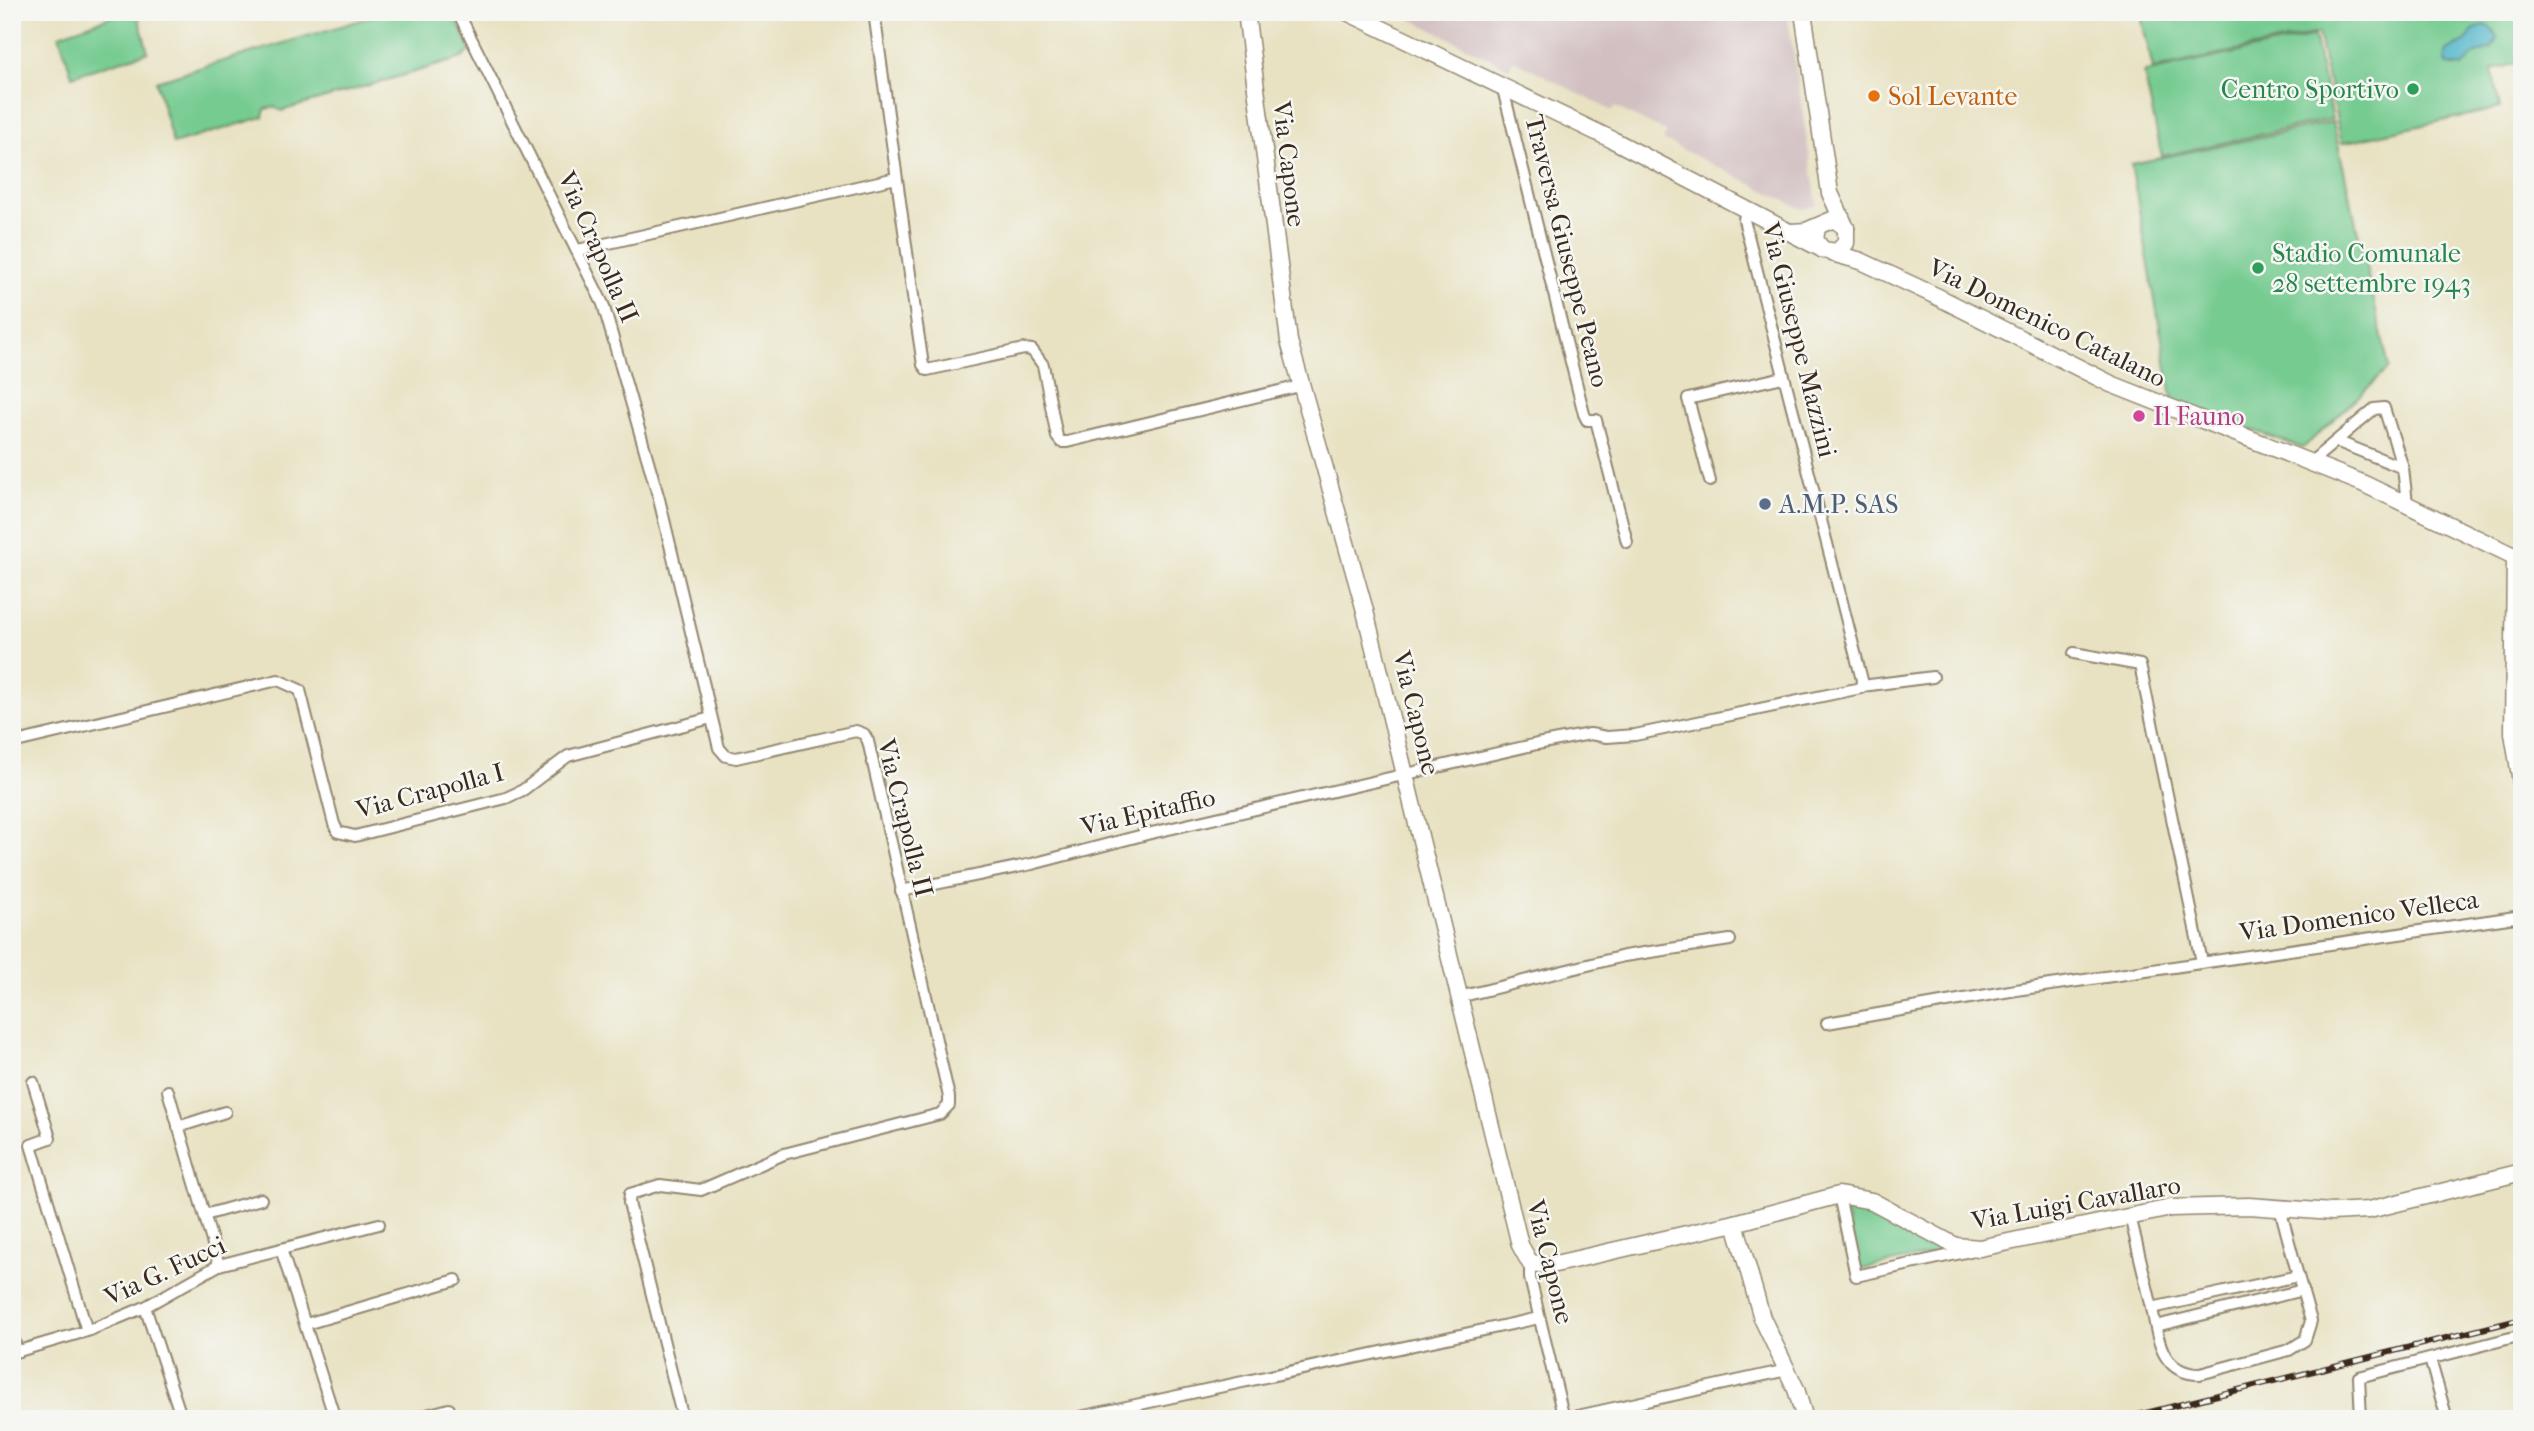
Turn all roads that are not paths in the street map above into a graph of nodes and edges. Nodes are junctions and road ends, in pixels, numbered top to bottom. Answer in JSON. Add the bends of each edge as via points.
{"nodes":[{"id":1,"x":458,"y":12,"type":"edge"},
{"id":2,"x":874,"y":12,"type":"edge"},
{"id":3,"x":1246,"y":12,"type":"edge"},
{"id":4,"x":1347,"y":12,"type":"edge"},
{"id":5,"x":1802,"y":12,"type":"edge"},
{"id":6,"x":1502,"y":85,"type":"junction"},
{"id":7,"x":896,"y":178,"type":"junction"},
{"id":8,"x":1830,"y":193,"type":"junction"},
{"id":9,"x":1746,"y":208,"type":"junction"},
{"id":10,"x":1819,"y":225,"type":"junction"},
{"id":11,"x":1792,"y":232,"type":"junction"},
{"id":12,"x":1847,"y":233,"type":"junction"},
{"id":13,"x":578,"y":250,"type":"junction"},
{"id":14,"x":1826,"y":250,"type":"junction"},
{"id":15,"x":1861,"y":261,"type":"junction"},
{"id":16,"x":1783,"y":377,"type":"junction"},
{"id":17,"x":1300,"y":386,"type":"junction"},
{"id":18,"x":2336,"y":441,"type":"junction"},
{"id":19,"x":2311,"y":462,"type":"junction"},
{"id":20,"x":2403,"y":468,"type":"junction"},
{"id":21,"x":1710,"y":481,"type":"dead end"},
{"id":22,"x":2407,"y":503,"type":"junction"},
{"id":23,"x":1627,"y":542,"type":"dead end"},
{"id":24,"x":2519,"y":558,"type":"edge"},
{"id":25,"x":2074,"y":653,"type":"dead end"},
{"id":26,"x":1933,"y":677,"type":"dead end"},
{"id":27,"x":1862,"y":686,"type":"junction"},
{"id":28,"x":710,"y":718,"type":"junction"},
{"id":29,"x":12,"y":743,"type":"edge"},
{"id":30,"x":1406,"y":776,"type":"junction"},
{"id":31,"x":2522,"y":788,"type":"edge"},
{"id":32,"x":901,"y":891,"type":"junction"},
{"id":33,"x":2522,"y":916,"type":"edge"},
{"id":34,"x":1730,"y":940,"type":"dead end"},
{"id":35,"x":2202,"y":962,"type":"junction"},
{"id":36,"x":1459,"y":998,"type":"junction"},
{"id":37,"x":1827,"y":1023,"type":"dead end"},
{"id":38,"x":33,"y":1082,"type":"dead end"},
{"id":39,"x":168,"y":1091,"type":"dead end"},
{"id":40,"x":225,"y":1112,"type":"dead end"},
{"id":41,"x":178,"y":1127,"type":"junction"},
{"id":42,"x":2522,"y":1172,"type":"edge"},
{"id":43,"x":1839,"y":1195,"type":"junction"},
{"id":44,"x":261,"y":1199,"type":"dead end"},
{"id":45,"x":2280,"y":1208,"type":"junction"},
{"id":46,"x":205,"y":1215,"type":"junction"},
{"id":47,"x":2130,"y":1216,"type":"junction"},
{"id":48,"x":1735,"y":1223,"type":"junction"},
{"id":49,"x":379,"y":1224,"type":"dead end"},
{"id":50,"x":1980,"y":1248,"type":"junction"},
{"id":51,"x":281,"y":1250,"type":"junction"},
{"id":52,"x":1530,"y":1263,"type":"junction"},
{"id":53,"x":219,"y":1265,"type":"junction"},
{"id":54,"x":2298,"y":1276,"type":"junction"},
{"id":55,"x":456,"y":1280,"type":"dead end"},
{"id":56,"x":2303,"y":1290,"type":"junction"},
{"id":57,"x":145,"y":1307,"type":"junction"},
{"id":58,"x":2152,"y":1308,"type":"junction"},
{"id":59,"x":1539,"y":1318,"type":"junction"},
{"id":60,"x":306,"y":1324,"type":"junction"},
{"id":61,"x":2156,"y":1326,"type":"junction"},
{"id":62,"x":87,"y":1331,"type":"junction"},
{"id":63,"x":12,"y":1334,"type":"edge"},
{"id":64,"x":2520,"y":1336,"type":"edge"},
{"id":65,"x":2522,"y":1348,"type":"edge"},
{"id":66,"x":15,"y":1352,"type":"edge"},
{"id":67,"x":2430,"y":1359,"type":"junction"},
{"id":68,"x":1787,"y":1370,"type":"junction"},
{"id":69,"x":449,"y":1409,"type":"dead end"},
{"id":70,"x":1080,"y":1417,"type":"dead end"},
{"id":71,"x":2361,"y":1417,"type":"edge"},
{"id":72,"x":182,"y":1419,"type":"edge"},
{"id":73,"x":335,"y":1419,"type":"edge"},
{"id":74,"x":412,"y":1419,"type":"edge"},
{"id":75,"x":683,"y":1419,"type":"edge"},
{"id":76,"x":1564,"y":1419,"type":"edge"},
{"id":77,"x":1805,"y":1419,"type":"edge"},
{"id":78,"x":2447,"y":1419,"type":"edge"}],
"edges":[{"from":1,"to":13,"type":"street","name":"Via Crapolla II"},
{"from":2,"to":7,"type":"street"},
{"from":3,"to":17,"type":"street","name":"Via Capone","via":[[1280,284]]},
{"from":4,"to":6,"type":"street","name":"Via Domenico Catalano"},
{"from":5,"to":8,"type":"street"},
{"from":6,"to":9,"type":"street","name":"Via Domenico Catalano"},
{"from":6,"to":23,"type":"street","name":"Traversa Giuseppe Peano","via":[[1584,414],[1587,420],[1596,420]]},
{"from":7,"to":13,"type":"street"},
{"from":7,"to":17,"type":"street","via":[[923,365],[934,371],[1032,350],[1044,365],[1060,442]]},
{"from":8,"to":10,"type":"street"},
{"from":8,"to":12,"type":"street"},
{"from":9,"to":11,"type":"street","name":"Via Domenico Catalano"},
{"from":9,"to":16,"type":"street","name":"Via Giuseppe Mazzini","via":[[1744,220]]},
{"from":10,"to":11,"type":"street"},
{"from":10,"to":12,"type":"street","via":[[1834,219]]},
{"from":10,"to":14,"type":"street","via":[[1814,236]]},
{"from":11,"to":14,"type":"street","name":"Via Domenico Catalano"},
{"from":12,"to":14,"type":"street","via":[[1844,247]]},
{"from":12,"to":15,"type":"street"},
{"from":13,"to":28,"type":"street","name":"Via Crapolla II","via":[[614,338],[659,499]]},
{"from":14,"to":15,"type":"street","name":"Via Domenico Catalano"},
{"from":15,"to":19,"type":"street","name":"Via Domenico Catalano","via":[[2101,380]]},
{"from":16,"to":21,"type":"street","via":[[1688,400]]},
{"from":16,"to":27,"type":"street","name":"Via Giuseppe Mazzini"},
{"from":17,"to":30,"type":"street","name":"Via Capone","via":[[1346,537]]},
{"from":18,"to":19,"type":"street"},
{"from":18,"to":20,"type":"street"},
{"from":18,"to":20,"type":"street","via":[[2374,409],[2384,408]]},
{"from":19,"to":22,"type":"street","name":"Via Domenico Catalano"},
{"from":20,"to":22,"type":"street"},
{"from":22,"to":24,"type":"street","name":"Via Domenico Catalano"},
{"from":24,"to":31,"type":"street","via":[[2513,733]]},
{"from":25,"to":35,"type":"street","via":[[2140,665]]},
{"from":26,"to":27,"type":"street"},
{"from":27,"to":30,"type":"street","via":[[1635,736],[1584,734]]},
{"from":28,"to":29,"type":"street","name":"Via Crapolla I","via":[[568,756],[506,798],[355,836],[344,835],[334,824],[300,690],[278,680]]},
{"from":28,"to":32,"type":"street","name":"Via Crapolla II","via":[[719,748],[736,758],[864,734]]},
{"from":30,"to":32,"type":"street","name":"Via Epitaffio"},
{"from":30,"to":36,"type":"street","name":"Via Capone"},
{"from":32,"to":75,"type":"street","name":"Via Crapolla II","via":[[949,1097],[946,1110],[784,1154],[701,1190],[660,1185],[630,1194]]},
{"from":33,"to":35,"type":"street","name":"Via Domenico Velleca"},
{"from":34,"to":36,"type":"street","via":[[1624,957]]},
{"from":35,"to":37,"type":"street","name":"Via Domenico Velleca"},
{"from":36,"to":52,"type":"street","name":"Via Capone","via":[[1520,1245]]},
{"from":38,"to":62,"type":"street","via":[[50,1138],[31,1145]]},
{"from":39,"to":41,"type":"street"},
{"from":40,"to":41,"type":"street"},
{"from":41,"to":46,"type":"street"},
{"from":42,"to":45,"type":"street","name":"Via Luigi Cavallaro","via":[[2369,1210]]},
{"from":43,"to":48,"type":"street","name":"Via Luigi Cavallaro"},
{"from":43,"to":50,"type":"street","name":"Via Luigi Cavallaro","via":[[1872,1201],[1956,1246]]},
{"from":43,"to":50,"type":"street","via":[[1856,1276]]},
{"from":44,"to":46,"type":"street"},
{"from":45,"to":47,"type":"street","name":"Via Luigi Cavallaro","via":[[2185,1207]]},
{"from":45,"to":54,"type":"street"},
{"from":46,"to":53,"type":"street"},
{"from":47,"to":50,"type":"street","name":"Via Luigi Cavallaro"},
{"from":47,"to":58,"type":"street"},
{"from":48,"to":52,"type":"street","name":"Via Luigi Cavallaro","via":[[1551,1265]]},
{"from":48,"to":68,"type":"street","via":[[1762,1318]]},
{"from":49,"to":51,"type":"street","name":"Via G. Fucci"},
{"from":51,"to":53,"type":"street","name":"Via G. Fucci"},
{"from":51,"to":60,"type":"street"},
{"from":52,"to":59,"type":"street","name":"Via Capone"},
{"from":53,"to":57,"type":"street","name":"Via G. Fucci"},
{"from":54,"to":56,"type":"street"},
{"from":54,"to":58,"type":"street"},
{"from":55,"to":60,"type":"street"},
{"from":56,"to":61,"type":"street"},
{"from":56,"to":61,"type":"street","via":[[2311,1321],[2298,1346],[2200,1374],[2169,1364]]},
{"from":57,"to":62,"type":"street","name":"Via G. Fucci"},
{"from":57,"to":72,"type":"street"},
{"from":58,"to":61,"type":"street"},
{"from":59,"to":70,"type":"street"},
{"from":59,"to":76,"type":"street","name":"Via Capone"},
{"from":60,"to":73,"type":"street"},
{"from":62,"to":66,"type":"street","name":"Via G. Fucci"},
{"from":63,"to":66,"type":"street"},
{"from":64,"to":65,"type":"street"},
{"from":64,"to":67,"type":"street"},
{"from":67,"to":71,"type":"street","via":[[2359,1377]]},
{"from":67,"to":78,"type":"street"},
{"from":68,"to":76,"type":"street"},
{"from":68,"to":77,"type":"street"},
{"from":69,"to":74,"type":"street"}]}
